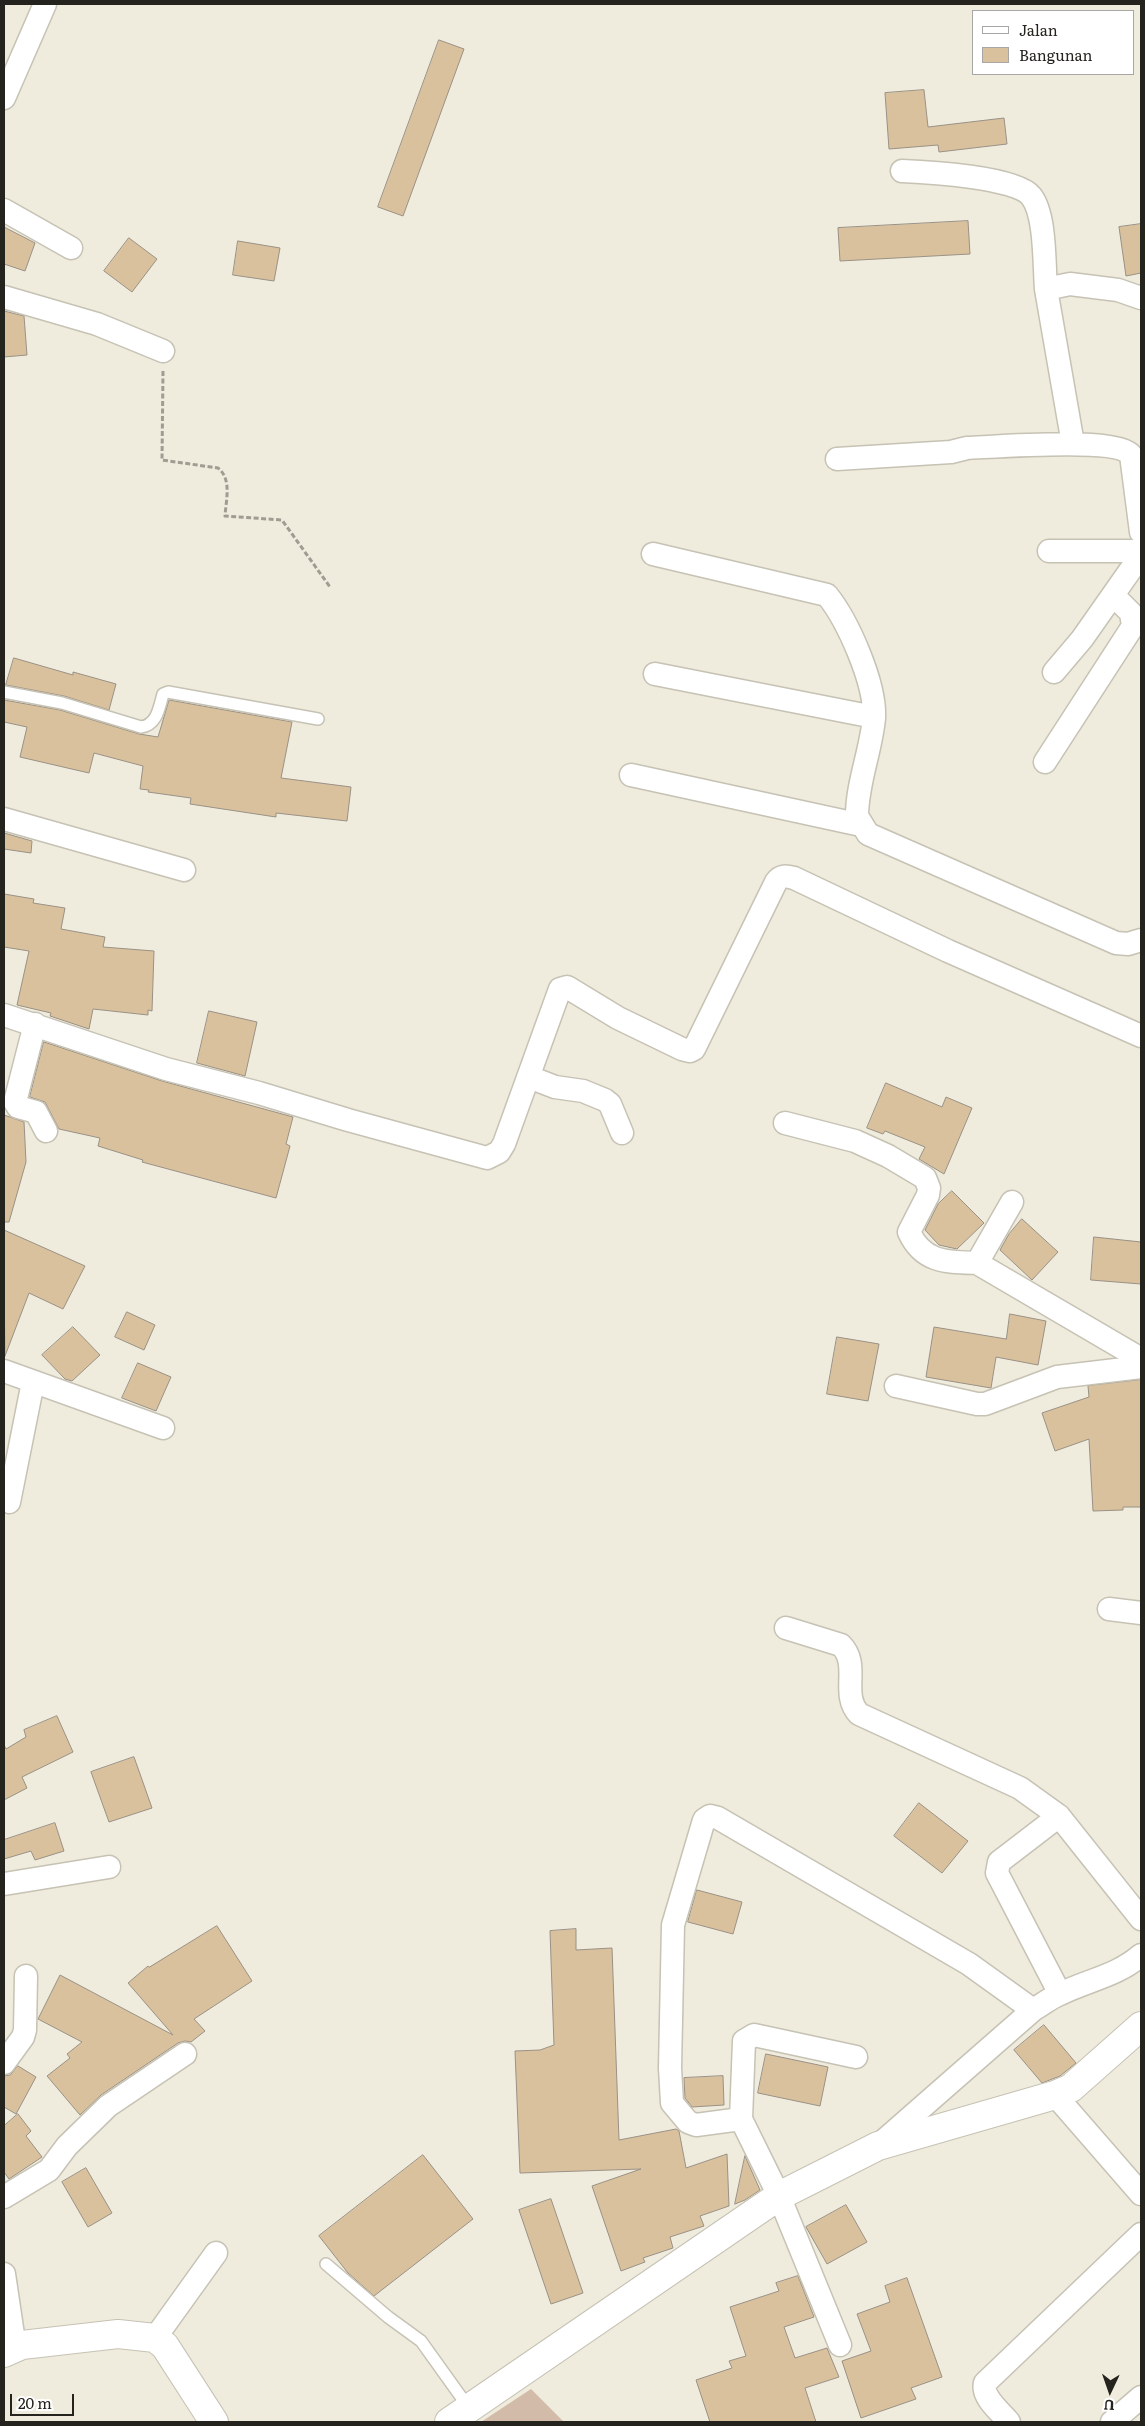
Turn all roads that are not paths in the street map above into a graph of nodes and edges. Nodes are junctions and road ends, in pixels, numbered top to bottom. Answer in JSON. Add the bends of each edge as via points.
{"nodes":[{"id":1,"x":44,"y":4,"type":"edge"},
{"id":2,"x":4,"y":98,"type":"edge"},
{"id":3,"x":902,"y":171,"type":"dead end"},
{"id":4,"x":4,"y":210,"type":"edge"},
{"id":5,"x":71,"y":248,"type":"dead end"},
{"id":6,"x":1046,"y":289,"type":"junction"},
{"id":7,"x":4,"y":297,"type":"edge"},
{"id":8,"x":1141,"y":298,"type":"edge"},
{"id":9,"x":163,"y":351,"type":"road end"},
{"id":10,"x":1073,"y":444,"type":"junction"},
{"id":11,"x":837,"y":459,"type":"dead end"},
{"id":12,"x":1141,"y":532,"type":"edge"},
{"id":13,"x":1049,"y":551,"type":"dead end"},
{"id":14,"x":1141,"y":553,"type":"edge"},
{"id":15,"x":653,"y":554,"type":"dead end"},
{"id":16,"x":1113,"y":595,"type":"junction"},
{"id":17,"x":1054,"y":672,"type":"dead end"},
{"id":18,"x":655,"y":674,"type":"dead end"},
{"id":19,"x":4,"y":692,"type":"edge"},
{"id":20,"x":874,"y":717,"type":"junction"},
{"id":21,"x":318,"y":719,"type":"dead end"},
{"id":22,"x":1045,"y":762,"type":"dead end"},
{"id":23,"x":630,"y":775,"type":"dead end"},
{"id":24,"x":4,"y":818,"type":"edge"},
{"id":25,"x":861,"y":825,"type":"junction"},
{"id":26,"x":184,"y":870,"type":"dead end"},
{"id":27,"x":1141,"y":940,"type":"edge"},
{"id":28,"x":4,"y":1015,"type":"edge"},
{"id":29,"x":35,"y":1024,"type":"junction"},
{"id":30,"x":1141,"y":1036,"type":"edge"},
{"id":31,"x":529,"y":1077,"type":"junction"},
{"id":32,"x":785,"y":1123,"type":"dead end"},
{"id":33,"x":46,"y":1132,"type":"dead end"},
{"id":34,"x":622,"y":1133,"type":"dead end"},
{"id":35,"x":1012,"y":1202,"type":"dead end"},
{"id":36,"x":977,"y":1263,"type":"junction"},
{"id":37,"x":1141,"y":1359,"type":"edge"},
{"id":38,"x":1141,"y":1367,"type":"edge"},
{"id":39,"x":4,"y":1371,"type":"edge"},
{"id":40,"x":33,"y":1382,"type":"junction"},
{"id":41,"x":896,"y":1386,"type":"dead end"},
{"id":42,"x":163,"y":1428,"type":"dead end"},
{"id":43,"x":9,"y":1502,"type":"dead end"},
{"id":44,"x":1109,"y":1609,"type":"dead end"},
{"id":45,"x":1141,"y":1613,"type":"edge"},
{"id":46,"x":786,"y":1628,"type":"dead end"},
{"id":47,"x":1059,"y":1816,"type":"junction"},
{"id":48,"x":109,"y":1867,"type":"dead end"},
{"id":49,"x":4,"y":1884,"type":"edge"},
{"id":50,"x":1141,"y":1919,"type":"edge"},
{"id":51,"x":1141,"y":1955,"type":"edge"},
{"id":52,"x":26,"y":1976,"type":"dead end"},
{"id":53,"x":1060,"y":1994,"type":"junction"},
{"id":54,"x":1032,"y":2010,"type":"junction"},
{"id":55,"x":1141,"y":2026,"type":"edge"},
{"id":56,"x":184,"y":2054,"type":"dead end"},
{"id":57,"x":856,"y":2057,"type":"dead end"},
{"id":58,"x":4,"y":2063,"type":"edge"},
{"id":59,"x":1055,"y":2095,"type":"junction"},
{"id":60,"x":741,"y":2119,"type":"junction"},
{"id":61,"x":878,"y":2146,"type":"junction"},
{"id":62,"x":1141,"y":2194,"type":"edge"},
{"id":63,"x":779,"y":2196,"type":"junction"},
{"id":64,"x":4,"y":2197,"type":"edge"},
{"id":65,"x":1141,"y":2234,"type":"edge"},
{"id":66,"x":216,"y":2253,"type":"dead end"},
{"id":67,"x":326,"y":2264,"type":"dead end"},
{"id":68,"x":4,"y":2274,"type":"edge"},
{"id":69,"x":155,"y":2338,"type":"junction"},
{"id":70,"x":840,"y":2345,"type":"dead end"},
{"id":71,"x":9,"y":2351,"type":"edge"},
{"id":72,"x":1141,"y":2397,"type":"edge"},
{"id":73,"x":459,"y":2415,"type":"edge"},
{"id":74,"x":214,"y":2422,"type":"edge"},
{"id":75,"x":1009,"y":2422,"type":"edge"},
{"id":76,"x":1112,"y":2422,"type":"edge"}],
"edges":[{"from":1,"to":2,"type":"street"},
{"from":3,"to":6,"type":"street","via":[[933,172],[1013,185],[1031,196],[1038,209]]},
{"from":4,"to":5,"type":"street"},
{"from":6,"to":8,"type":"street","via":[[1070,284],[1118,290]]},
{"from":6,"to":10,"type":"street"},
{"from":7,"to":9,"type":"street","via":[[97,324]]},
{"from":10,"to":11,"type":"street","via":[[967,448],[951,452]]},
{"from":10,"to":12,"type":"street","via":[[1128,452],[1132,459]]},
{"from":13,"to":14,"type":"street"},
{"from":14,"to":16,"type":"street"},
{"from":15,"to":20,"type":"street","via":[[827,595],[836,606],[868,678]]},
{"from":16,"to":17,"type":"street"},
{"from":16,"to":22,"type":"street","via":[[1131,613],[1133,626]]},
{"from":18,"to":20,"type":"street"},
{"from":19,"to":21,"type":"lane","via":[[62,703],[140,727],[151,724],[163,694],[168,692]]},
{"from":20,"to":25,"type":"street","via":[[857,808]]},
{"from":23,"to":25,"type":"street"},
{"from":24,"to":26,"type":"street"},
{"from":25,"to":27,"type":"street","via":[[868,834],[1116,943]]},
{"from":28,"to":29,"type":"street"},
{"from":29,"to":31,"type":"street","via":[[166,1069],[487,1158],[499,1152],[504,1144]]},
{"from":29,"to":33,"type":"street","via":[[15,1102],[18,1107],[36,1112]]},
{"from":30,"to":31,"type":"street","via":[[785,876],[776,882],[694,1049],[682,1049],[564,987],[558,993]]},
{"from":31,"to":34,"type":"street","via":[[605,1100],[610,1104]]},
{"from":32,"to":36,"type":"street","via":[[855,1141],[925,1178],[928,1195],[909,1232],[915,1244],[932,1258],[944,1262]]},
{"from":35,"to":36,"type":"street"},
{"from":36,"to":37,"type":"street"},
{"from":38,"to":41,"type":"street","via":[[1058,1377],[986,1404]]},
{"from":39,"to":40,"type":"street"},
{"from":40,"to":42,"type":"street"},
{"from":40,"to":43,"type":"street"},
{"from":44,"to":45,"type":"street"},
{"from":46,"to":47,"type":"street","via":[[845,1648],[851,1668],[849,1698],[859,1714],[1020,1788]]},
{"from":47,"to":50,"type":"street"},
{"from":47,"to":53,"type":"street","via":[[999,1862],[997,1873]]},
{"from":48,"to":49,"type":"street"},
{"from":51,"to":53,"type":"street","via":[[1106,1977]]},
{"from":52,"to":58,"type":"street","via":[[25,2030]]},
{"from":53,"to":54,"type":"street"},
{"from":54,"to":60,"type":"street","via":[[969,1964],[718,1818],[708,1817],[704,1820],[673,1925],[672,2103],[688,2122],[696,2125]]},
{"from":54,"to":61,"type":"street"},
{"from":55,"to":59,"type":"street","via":[[1071,2088]]},
{"from":56,"to":64,"type":"street","via":[[108,2106],[67,2146],[49,2170]]},
{"from":57,"to":60,"type":"street","via":[[749,2036],[744,2041]]},
{"from":59,"to":61,"type":"street"},
{"from":59,"to":62,"type":"street"},
{"from":60,"to":63,"type":"street"},
{"from":61,"to":63,"type":"street"},
{"from":63,"to":70,"type":"street"},
{"from":63,"to":73,"type":"street"},
{"from":65,"to":75,"type":"street","via":[[985,2382],[988,2398]]},
{"from":66,"to":69,"type":"street"},
{"from":67,"to":73,"type":"lane","via":[[421,2341]]},
{"from":68,"to":71,"type":"street"},
{"from":69,"to":71,"type":"street","via":[[118,2334],[22,2345]]},
{"from":69,"to":74,"type":"street","via":[[165,2346]]},
{"from":72,"to":76,"type":"street"}]}
